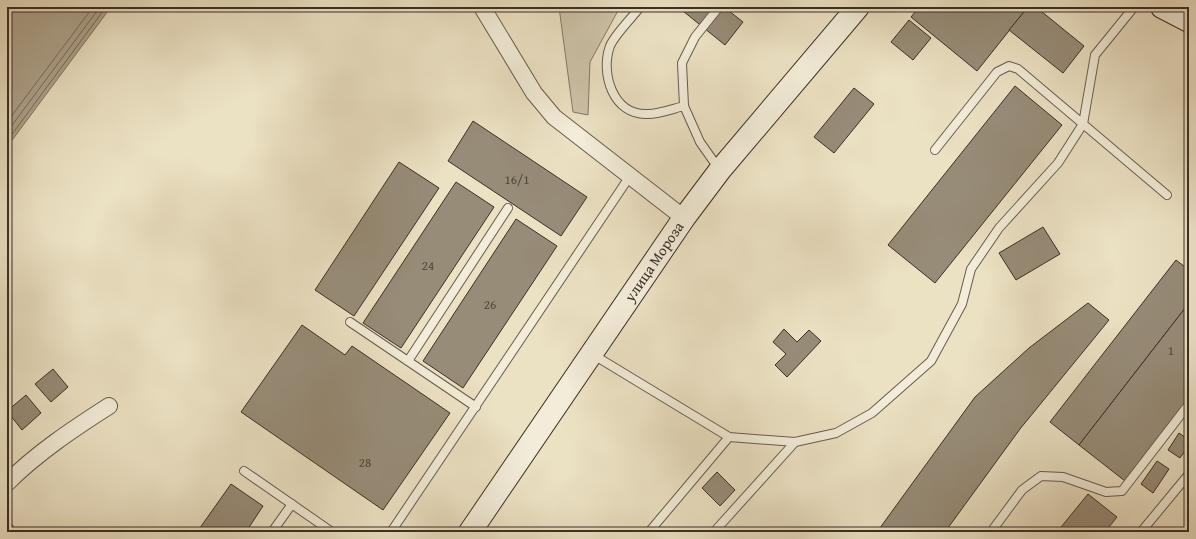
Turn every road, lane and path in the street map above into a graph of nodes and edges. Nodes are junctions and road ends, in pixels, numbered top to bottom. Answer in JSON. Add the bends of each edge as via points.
{"nodes":[{"id":1,"x":482,"y":7,"type":"edge"},
{"id":2,"x":640,"y":7,"type":"edge"},
{"id":3,"x":719,"y":7,"type":"edge"},
{"id":4,"x":858,"y":7,"type":"edge"},
{"id":5,"x":1134,"y":7,"type":"edge"},
{"id":6,"x":1162,"y":7,"type":"edge"},
{"id":7,"x":1189,"y":21,"type":"edge"},
{"id":8,"x":684,"y":106,"type":"junction"},
{"id":9,"x":1083,"y":124,"type":"junction"},
{"id":10,"x":935,"y":150,"type":"dead end"},
{"id":11,"x":720,"y":170,"type":"junction"},
{"id":12,"x":630,"y":176,"type":"junction"},
{"id":13,"x":1167,"y":195,"type":"dead end"},
{"id":14,"x":508,"y":208,"type":"dead end"},
{"id":15,"x":684,"y":218,"type":"junction"},
{"id":16,"x":350,"y":322,"type":"dead end"},
{"id":17,"x":591,"y":354,"type":"junction"},
{"id":18,"x":408,"y":361,"type":"junction"},
{"id":19,"x":1189,"y":404,"type":"edge"},
{"id":20,"x":109,"y":406,"type":"dead end"},
{"id":21,"x":476,"y":407,"type":"junction"},
{"id":22,"x":729,"y":437,"type":"junction"},
{"id":23,"x":795,"y":442,"type":"junction"},
{"id":24,"x":244,"y":471,"type":"dead end"},
{"id":25,"x":1189,"y":474,"type":"edge"},
{"id":26,"x":7,"y":483,"type":"edge"},
{"id":27,"x":292,"y":504,"type":"junction"},
{"id":28,"x":7,"y":526,"type":"edge"},
{"id":29,"x":12,"y":532,"type":"edge"},
{"id":30,"x":272,"y":532,"type":"edge"},
{"id":31,"x":332,"y":532,"type":"edge"},
{"id":32,"x":391,"y":532,"type":"edge"},
{"id":33,"x":470,"y":532,"type":"edge"},
{"id":34,"x":649,"y":532,"type":"edge"},
{"id":35,"x":714,"y":532,"type":"edge"},
{"id":36,"x":992,"y":532,"type":"edge"},
{"id":37,"x":1141,"y":532,"type":"edge"}],
"edges":[{"from":1,"to":12,"type":"street","via":[[534,92],[554,117]]},
{"from":2,"to":8,"type":"lane","via":[[611,45],[608,58],[610,88],[616,100],[632,111],[647,115]]},
{"from":3,"to":8,"type":"lane","via":[[695,36],[682,63]]},
{"from":4,"to":11,"type":"main road","name":"улица Мороза"},
{"from":5,"to":9,"type":"lane","via":[[1095,55]]},
{"from":6,"to":7,"type":"main road"},
{"from":8,"to":11,"type":"lane","via":[[700,142]]},
{"from":9,"to":10,"type":"lane","via":[[1018,69],[1009,66],[997,72]]},
{"from":9,"to":13,"type":"lane"},
{"from":9,"to":23,"type":"lane","via":[[1058,163],[999,228],[971,269],[962,304],[931,361],[872,413],[836,433]]},
{"from":11,"to":15,"type":"main road","name":"улица Мороза"},
{"from":12,"to":15,"type":"street"},
{"from":12,"to":21,"type":"lane"},
{"from":14,"to":18,"type":"lane"},
{"from":15,"to":17,"type":"main road","name":"улица Мороза"},
{"from":16,"to":18,"type":"lane"},
{"from":17,"to":22,"type":"lane"},
{"from":17,"to":33,"type":"main road","name":"улица Мороза"},
{"from":18,"to":21,"type":"lane"},
{"from":19,"to":36,"type":"lane","via":[[1122,490],[1106,492],[1063,478],[1040,476],[1022,490]]},
{"from":20,"to":26,"type":"street","via":[[65,434]]},
{"from":21,"to":32,"type":"lane"},
{"from":22,"to":23,"type":"lane"},
{"from":22,"to":34,"type":"lane"},
{"from":23,"to":35,"type":"lane"},
{"from":24,"to":27,"type":"lane"},
{"from":25,"to":37,"type":"lane"},
{"from":27,"to":30,"type":"lane"},
{"from":27,"to":31,"type":"lane"},
{"from":28,"to":29,"type":"lane"}]}
